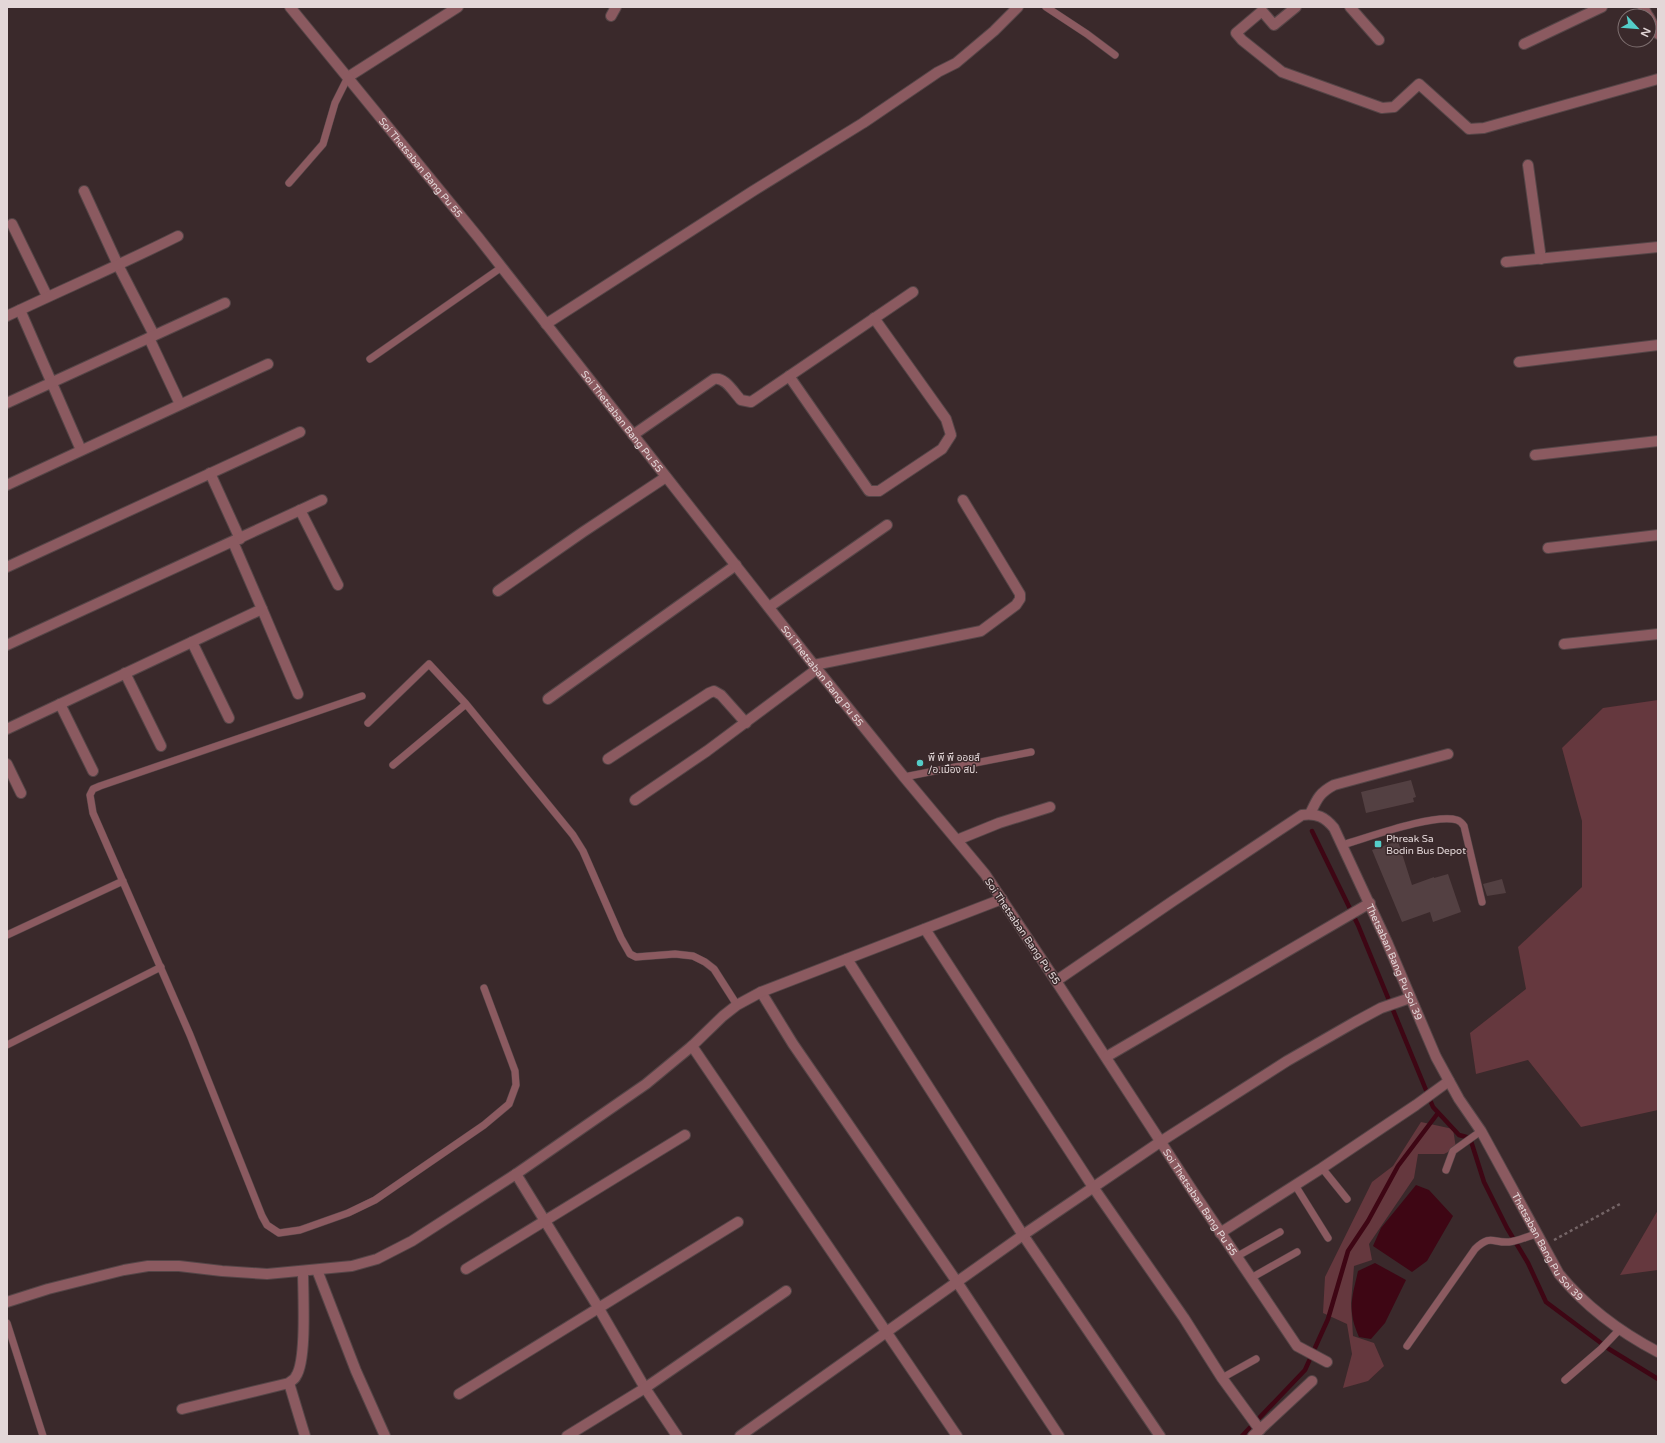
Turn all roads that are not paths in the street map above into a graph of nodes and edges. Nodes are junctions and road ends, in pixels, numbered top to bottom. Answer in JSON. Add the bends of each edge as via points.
{"nodes":[{"id":1,"x":290,"y":7,"type":"edge"},
{"id":2,"x":458,"y":7,"type":"edge"},
{"id":3,"x":616,"y":7,"type":"edge"},
{"id":4,"x":1018,"y":7,"type":"edge"},
{"id":5,"x":1046,"y":7,"type":"edge"},
{"id":6,"x":1296,"y":7,"type":"edge"},
{"id":7,"x":1350,"y":7,"type":"edge"},
{"id":8,"x":1602,"y":7,"type":"edge"},
{"id":9,"x":610,"y":16,"type":"dead end"},
{"id":10,"x":1379,"y":40,"type":"dead end"},
{"id":11,"x":1524,"y":44,"type":"dead end"},
{"id":12,"x":1115,"y":55,"type":"dead end"},
{"id":13,"x":348,"y":77,"type":"junction"},
{"id":14,"x":1658,"y":79,"type":"edge"},
{"id":15,"x":1528,"y":165,"type":"dead end"},
{"id":16,"x":290,"y":183,"type":"dead end"},
{"id":17,"x":84,"y":191,"type":"dead end"},
{"id":18,"x":12,"y":224,"type":"dead end"},
{"id":19,"x":178,"y":236,"type":"dead end"},
{"id":20,"x":1658,"y":247,"type":"edge"},
{"id":21,"x":1541,"y":259,"type":"junction"},
{"id":22,"x":1506,"y":262,"type":"dead end"},
{"id":23,"x":118,"y":265,"type":"junction"},
{"id":24,"x":502,"y":267,"type":"junction"},
{"id":25,"x":913,"y":292,"type":"dead end"},
{"id":26,"x":47,"y":296,"type":"junction"},
{"id":27,"x":225,"y":303,"type":"dead end"},
{"id":28,"x":20,"y":310,"type":"junction"},
{"id":29,"x":7,"y":316,"type":"edge"},
{"id":30,"x":874,"y":318,"type":"junction"},
{"id":31,"x":546,"y":324,"type":"junction"},
{"id":32,"x":152,"y":336,"type":"junction"},
{"id":33,"x":1658,"y":345,"type":"edge"},
{"id":34,"x":370,"y":359,"type":"dead end"},
{"id":35,"x":1520,"y":362,"type":"dead end"},
{"id":36,"x":268,"y":364,"type":"dead end"},
{"id":37,"x":789,"y":376,"type":"junction"},
{"id":38,"x":51,"y":382,"type":"junction"},
{"id":39,"x":7,"y":403,"type":"edge"},
{"id":40,"x":180,"y":404,"type":"junction"},
{"id":41,"x":300,"y":432,"type":"dead end"},
{"id":42,"x":633,"y":435,"type":"junction"},
{"id":43,"x":1658,"y":441,"type":"edge"},
{"id":44,"x":81,"y":450,"type":"junction"},
{"id":45,"x":1535,"y":455,"type":"dead end"},
{"id":46,"x":210,"y":473,"type":"junction"},
{"id":47,"x":666,"y":477,"type":"junction"},
{"id":48,"x":7,"y":485,"type":"edge"},
{"id":49,"x":322,"y":500,"type":"dead end"},
{"id":50,"x":963,"y":500,"type":"dead end"},
{"id":51,"x":300,"y":510,"type":"junction"},
{"id":52,"x":887,"y":525,"type":"dead end"},
{"id":53,"x":1658,"y":535,"type":"edge"},
{"id":54,"x":236,"y":540,"type":"junction"},
{"id":55,"x":1548,"y":548,"type":"dead end"},
{"id":56,"x":736,"y":565,"type":"junction"},
{"id":57,"x":7,"y":567,"type":"edge"},
{"id":58,"x":338,"y":585,"type":"dead end"},
{"id":59,"x":498,"y":591,"type":"dead end"},
{"id":60,"x":769,"y":607,"type":"junction"},
{"id":61,"x":262,"y":609,"type":"junction"},
{"id":62,"x":1658,"y":634,"type":"edge"},
{"id":63,"x":192,"y":642,"type":"junction"},
{"id":64,"x":1564,"y":644,"type":"dead end"},
{"id":65,"x":7,"y":646,"type":"edge"},
{"id":66,"x":815,"y":667,"type":"junction"},
{"id":67,"x":125,"y":673,"type":"junction"},
{"id":68,"x":298,"y":694,"type":"dead end"},
{"id":69,"x":362,"y":696,"type":"dead end"},
{"id":70,"x":548,"y":699,"type":"dead end"},
{"id":71,"x":60,"y":704,"type":"junction"},
{"id":72,"x":466,"y":704,"type":"junction"},
{"id":73,"x":229,"y":718,"type":"dead end"},
{"id":74,"x":368,"y":723,"type":"dead end"},
{"id":75,"x":746,"y":724,"type":"junction"},
{"id":76,"x":7,"y":729,"type":"edge"},
{"id":77,"x":161,"y":746,"type":"dead end"},
{"id":78,"x":1031,"y":752,"type":"dead end"},
{"id":79,"x":1448,"y":754,"type":"dead end"},
{"id":80,"x":608,"y":758,"type":"dead end"},
{"id":81,"x":7,"y":764,"type":"edge"},
{"id":82,"x":393,"y":765,"type":"dead end"},
{"id":83,"x":93,"y":771,"type":"dead end"},
{"id":84,"x":904,"y":777,"type":"junction"},
{"id":85,"x":22,"y":793,"type":"dead end"},
{"id":86,"x":635,"y":800,"type":"dead end"},
{"id":87,"x":1050,"y":807,"type":"dead end"},
{"id":88,"x":1310,"y":814,"type":"junction"},
{"id":89,"x":957,"y":840,"type":"junction"},
{"id":90,"x":1342,"y":845,"type":"junction"},
{"id":91,"x":122,"y":881,"type":"junction"},
{"id":92,"x":1002,"y":899,"type":"junction"},
{"id":93,"x":1482,"y":902,"type":"dead end"},
{"id":94,"x":1370,"y":903,"type":"junction"},
{"id":95,"x":925,"y":929,"type":"junction"},
{"id":96,"x":7,"y":935,"type":"edge"},
{"id":97,"x":847,"y":959,"type":"junction"},
{"id":98,"x":161,"y":968,"type":"junction"},
{"id":99,"x":1056,"y":981,"type":"junction"},
{"id":100,"x":484,"y":988,"type":"dead end"},
{"id":101,"x":761,"y":992,"type":"junction"},
{"id":102,"x":1410,"y":998,"type":"junction"},
{"id":103,"x":738,"y":1005,"type":"junction"},
{"id":104,"x":7,"y":1045,"type":"edge"},
{"id":105,"x":692,"y":1046,"type":"junction"},
{"id":106,"x":1106,"y":1057,"type":"junction"},
{"id":107,"x":1449,"y":1081,"type":"junction"},
{"id":108,"x":1478,"y":1133,"type":"junction"},
{"id":109,"x":684,"y":1135,"type":"dead end"},
{"id":110,"x":1160,"y":1142,"type":"junction"},
{"id":111,"x":1322,"y":1168,"type":"junction"},
{"id":112,"x":1446,"y":1170,"type":"dead end"},
{"id":113,"x":516,"y":1174,"type":"junction"},
{"id":114,"x":1294,"y":1185,"type":"junction"},
{"id":115,"x":1093,"y":1188,"type":"junction"},
{"id":116,"x":1347,"y":1199,"type":"dead end"},
{"id":117,"x":545,"y":1222,"type":"junction"},
{"id":118,"x":738,"y":1222,"type":"dead end"},
{"id":119,"x":1220,"y":1232,"type":"junction"},
{"id":120,"x":1280,"y":1232,"type":"dead end"},
{"id":121,"x":1537,"y":1234,"type":"junction"},
{"id":122,"x":1022,"y":1235,"type":"junction"},
{"id":123,"x":1328,"y":1238,"type":"dead end"},
{"id":124,"x":1297,"y":1252,"type":"dead end"},
{"id":125,"x":1236,"y":1257,"type":"junction"},
{"id":126,"x":466,"y":1269,"type":"dead end"},
{"id":127,"x":317,"y":1270,"type":"junction"},
{"id":128,"x":303,"y":1271,"type":"junction"},
{"id":129,"x":1251,"y":1278,"type":"junction"},
{"id":130,"x":957,"y":1282,"type":"junction"},
{"id":131,"x":786,"y":1291,"type":"dead end"},
{"id":132,"x":7,"y":1302,"type":"edge"},
{"id":133,"x":598,"y":1307,"type":"junction"},
{"id":134,"x":7,"y":1323,"type":"edge"},
{"id":135,"x":1620,"y":1329,"type":"junction"},
{"id":136,"x":888,"y":1332,"type":"junction"},
{"id":137,"x":1407,"y":1346,"type":"dead end"},
{"id":138,"x":1658,"y":1352,"type":"edge"},
{"id":139,"x":1256,"y":1359,"type":"dead end"},
{"id":140,"x":1327,"y":1362,"type":"dead end"},
{"id":141,"x":1222,"y":1378,"type":"junction"},
{"id":142,"x":1565,"y":1380,"type":"dead end"},
{"id":143,"x":1312,"y":1382,"type":"dead end"},
{"id":144,"x":289,"y":1383,"type":"junction"},
{"id":145,"x":645,"y":1388,"type":"junction"},
{"id":146,"x":459,"y":1394,"type":"dead end"},
{"id":147,"x":182,"y":1409,"type":"dead end"},
{"id":148,"x":1256,"y":1430,"type":"edge"},
{"id":149,"x":43,"y":1436,"type":"edge"},
{"id":150,"x":305,"y":1436,"type":"edge"},
{"id":151,"x":385,"y":1436,"type":"edge"},
{"id":152,"x":567,"y":1436,"type":"edge"},
{"id":153,"x":677,"y":1436,"type":"edge"},
{"id":154,"x":740,"y":1436,"type":"edge"},
{"id":155,"x":957,"y":1436,"type":"edge"},
{"id":156,"x":1059,"y":1436,"type":"edge"},
{"id":157,"x":1160,"y":1436,"type":"edge"}],
"edges":[{"from":1,"to":13,"type":"street","name":"Soi Thetsaban Bang Pu 55"},
{"from":2,"to":13,"type":"street"},
{"from":3,"to":9,"type":"street"},
{"from":4,"to":31,"type":"street","via":[[956,63],[938,72],[863,123]]},
{"from":5,"to":12,"type":"lane"},
{"from":6,"to":14,"type":"street","via":[[1274,25],[1262,11],[1236,33],[1282,72],[1382,108],[1394,107],[1418,84],[1469,129],[1484,128]]},
{"from":7,"to":10,"type":"street"},
{"from":8,"to":11,"type":"street"},
{"from":13,"to":16,"type":"lane","via":[[335,103],[323,144]]},
{"from":13,"to":24,"type":"street","name":"Soi Thetsaban Bang Pu 55"},
{"from":15,"to":21,"type":"street"},
{"from":17,"to":23,"type":"street"},
{"from":18,"to":26,"type":"street"},
{"from":19,"to":23,"type":"street"},
{"from":20,"to":21,"type":"street"},
{"from":21,"to":22,"type":"street"},
{"from":23,"to":26,"type":"street"},
{"from":23,"to":32,"type":"street"},
{"from":24,"to":31,"type":"street","name":"Soi Thetsaban Bang Pu 55"},
{"from":24,"to":34,"type":"lane"},
{"from":25,"to":30,"type":"street"},
{"from":26,"to":28,"type":"street"},
{"from":27,"to":32,"type":"street"},
{"from":28,"to":29,"type":"street"},
{"from":28,"to":38,"type":"street"},
{"from":30,"to":37,"type":"street"},
{"from":30,"to":37,"type":"street","via":[[946,420],[950,436],[942,449],[879,491],[869,491]]},
{"from":31,"to":42,"type":"street","name":"Soi Thetsaban Bang Pu 55"},
{"from":32,"to":38,"type":"street"},
{"from":32,"to":40,"type":"street"},
{"from":33,"to":35,"type":"street"},
{"from":36,"to":40,"type":"street"},
{"from":37,"to":42,"type":"street","via":[[751,402],[740,400],[723,380],[714,379]]},
{"from":38,"to":39,"type":"street"},
{"from":38,"to":44,"type":"street"},
{"from":40,"to":44,"type":"street"},
{"from":41,"to":46,"type":"street"},
{"from":42,"to":47,"type":"street","name":"Soi Thetsaban Bang Pu 55"},
{"from":43,"to":45,"type":"street"},
{"from":44,"to":48,"type":"street"},
{"from":46,"to":54,"type":"street"},
{"from":46,"to":57,"type":"street"},
{"from":47,"to":56,"type":"street","name":"Soi Thetsaban Bang Pu 55"},
{"from":47,"to":59,"type":"street"},
{"from":49,"to":51,"type":"street"},
{"from":50,"to":66,"type":"street","via":[[1020,594],[1020,600],[1016,605],[981,631]]},
{"from":51,"to":54,"type":"street"},
{"from":51,"to":58,"type":"street"},
{"from":52,"to":60,"type":"street"},
{"from":53,"to":55,"type":"street"},
{"from":54,"to":61,"type":"street"},
{"from":54,"to":65,"type":"street"},
{"from":56,"to":60,"type":"street","name":"Soi Thetsaban Bang Pu 55"},
{"from":56,"to":70,"type":"street"},
{"from":60,"to":66,"type":"street","name":"Soi Thetsaban Bang Pu 55"},
{"from":61,"to":63,"type":"street"},
{"from":61,"to":68,"type":"street"},
{"from":62,"to":64,"type":"street"},
{"from":63,"to":67,"type":"street"},
{"from":63,"to":73,"type":"street"},
{"from":66,"to":75,"type":"street"},
{"from":66,"to":84,"type":"street","name":"Soi Thetsaban Bang Pu 55"},
{"from":67,"to":71,"type":"street"},
{"from":67,"to":77,"type":"street"},
{"from":69,"to":91,"type":"lane","via":[[93,789],[90,796],[93,813]]},
{"from":71,"to":76,"type":"street"},
{"from":71,"to":83,"type":"street"},
{"from":72,"to":74,"type":"lane","via":[[429,664]]},
{"from":72,"to":82,"type":"lane"},
{"from":72,"to":103,"type":"lane","via":[[573,835],[583,851],[630,954],[636,957],[675,954],[693,956],[714,969]]},
{"from":75,"to":80,"type":"street","via":[[721,695],[709,693]]},
{"from":75,"to":86,"type":"street"},
{"from":78,"to":84,"type":"lane"},
{"from":79,"to":88,"type":"street","via":[[1334,785],[1323,790]]},
{"from":81,"to":85,"type":"street"},
{"from":84,"to":89,"type":"street","name":"Soi Thetsaban Bang Pu 55"},
{"from":87,"to":89,"type":"street"},
{"from":88,"to":90,"type":"street","name":"Thetsaban Bang Pu Soi 39","via":[[1327,820]]},
{"from":88,"to":99,"type":"street","via":[[1294,820]]},
{"from":89,"to":92,"type":"street","name":"Soi Thetsaban Bang Pu 55"},
{"from":90,"to":93,"type":"lane","via":[[1426,821],[1457,820],[1464,826]]},
{"from":90,"to":94,"type":"street","name":"Thetsaban Bang Pu Soi 39"},
{"from":91,"to":96,"type":"lane"},
{"from":91,"to":98,"type":"lane"},
{"from":92,"to":95,"type":"street"},
{"from":92,"to":99,"type":"street","name":"Soi Thetsaban Bang Pu 55"},
{"from":94,"to":102,"type":"street","name":"Thetsaban Bang Pu Soi 39"},
{"from":94,"to":106,"type":"street"},
{"from":95,"to":97,"type":"street"},
{"from":95,"to":115,"type":"street"},
{"from":97,"to":101,"type":"street"},
{"from":97,"to":122,"type":"street"},
{"from":98,"to":100,"type":"lane","via":[[262,1216],[267,1225],[280,1233],[300,1230],[348,1213],[375,1200],[484,1125],[508,1104],[516,1085],[515,1071]]},
{"from":98,"to":104,"type":"lane"},
{"from":99,"to":106,"type":"street","name":"Soi Thetsaban Bang Pu 55"},
{"from":101,"to":103,"type":"street"},
{"from":101,"to":130,"type":"street","via":[[793,1044]]},
{"from":102,"to":107,"type":"street","name":"Thetsaban Bang Pu Soi 39"},
{"from":102,"to":110,"type":"street","via":[[1381,1008],[1287,1061]]},
{"from":103,"to":105,"type":"street"},
{"from":105,"to":113,"type":"street","via":[[646,1084]]},
{"from":105,"to":136,"type":"street"},
{"from":106,"to":110,"type":"street","name":"Soi Thetsaban Bang Pu 55"},
{"from":107,"to":108,"type":"street","name":"Thetsaban Bang Pu Soi 39"},
{"from":107,"to":111,"type":"street"},
{"from":108,"to":112,"type":"lane","via":[[1453,1151]]},
{"from":108,"to":121,"type":"street","name":"Thetsaban Bang Pu Soi 39"},
{"from":109,"to":117,"type":"street"},
{"from":110,"to":115,"type":"street"},
{"from":110,"to":119,"type":"street","name":"Soi Thetsaban Bang Pu 55"},
{"from":111,"to":114,"type":"street"},
{"from":111,"to":116,"type":"lane"},
{"from":113,"to":117,"type":"street"},
{"from":113,"to":127,"type":"street","via":[[412,1241],[377,1259],[352,1266]]},
{"from":114,"to":119,"type":"street"},
{"from":114,"to":123,"type":"lane"},
{"from":115,"to":122,"type":"street"},
{"from":115,"to":141,"type":"street","via":[[1184,1318]]},
{"from":117,"to":126,"type":"street"},
{"from":117,"to":133,"type":"street"},
{"from":118,"to":133,"type":"street"},
{"from":119,"to":125,"type":"street","name":"Soi Thetsaban Bang Pu 55"},
{"from":120,"to":125,"type":"lane"},
{"from":121,"to":135,"type":"street","name":"Thetsaban Bang Pu Soi 39","via":[[1559,1274],[1574,1292]]},
{"from":121,"to":137,"type":"lane","via":[[1510,1242],[1483,1241]]},
{"from":122,"to":130,"type":"street"},
{"from":122,"to":157,"type":"street"},
{"from":124,"to":129,"type":"lane"},
{"from":125,"to":129,"type":"street","name":"Soi Thetsaban Bang Pu 55"},
{"from":127,"to":128,"type":"street"},
{"from":127,"to":151,"type":"street","via":[[356,1371]]},
{"from":128,"to":132,"type":"street","via":[[267,1274],[179,1266],[148,1266],[48,1289]]},
{"from":128,"to":144,"type":"street","via":[[302,1349],[296,1377]]},
{"from":129,"to":140,"type":"street","name":"Soi Thetsaban Bang Pu 55","via":[[1297,1346]]},
{"from":130,"to":136,"type":"street"},
{"from":130,"to":156,"type":"street"},
{"from":131,"to":145,"type":"street"},
{"from":133,"to":145,"type":"street"},
{"from":133,"to":146,"type":"street"},
{"from":134,"to":149,"type":"lane"},
{"from":135,"to":138,"type":"street","name":"Thetsaban Bang Pu Soi 39"},
{"from":135,"to":142,"type":"lane"},
{"from":136,"to":154,"type":"street"},
{"from":136,"to":155,"type":"street"},
{"from":139,"to":141,"type":"lane"},
{"from":141,"to":148,"type":"street","via":[[1249,1414]]},
{"from":143,"to":148,"type":"street"},
{"from":144,"to":147,"type":"street"},
{"from":144,"to":150,"type":"street"},
{"from":145,"to":152,"type":"street"},
{"from":145,"to":153,"type":"street"}]}
